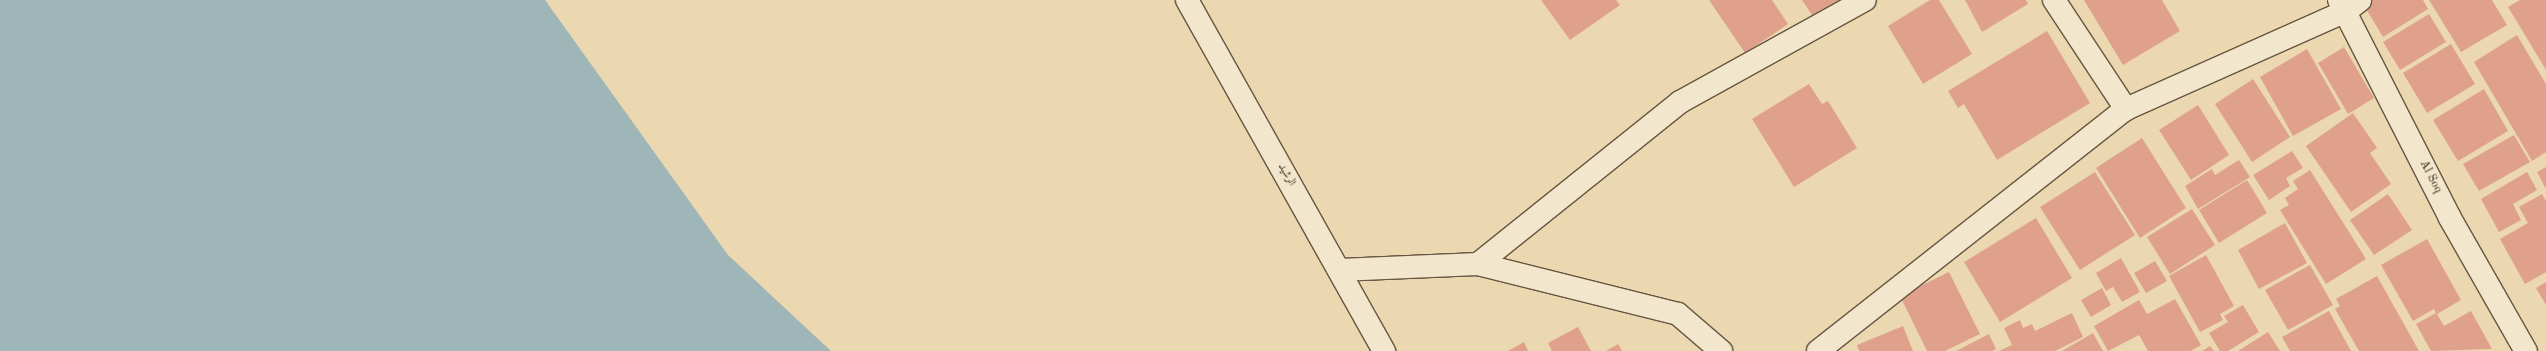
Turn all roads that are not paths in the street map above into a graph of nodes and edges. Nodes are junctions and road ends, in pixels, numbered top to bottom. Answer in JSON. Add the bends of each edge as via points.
{"nodes":[{"id":1,"x":1864,"y":0,"type":"edge"},
{"id":2,"x":2054,"y":0,"type":"edge"},
{"id":3,"x":1194,"y":2,"type":"edge"},
{"id":4,"x":2349,"y":4,"type":"edge"},
{"id":5,"x":2126,"y":109,"type":"junction"},
{"id":6,"x":1478,"y":264,"type":"junction"},
{"id":7,"x":1339,"y":270,"type":"junction"},
{"id":8,"x":1384,"y":351,"type":"edge"},
{"id":9,"x":1722,"y":351,"type":"edge"},
{"id":10,"x":1818,"y":351,"type":"edge"},
{"id":11,"x":2526,"y":351,"type":"edge"}],
"edges":[{"from":1,"to":6,"type":"street","via":[[1680,102]]},
{"from":2,"to":5,"type":"street"},
{"from":3,"to":7,"type":"street","name":"الرشيد"},
{"from":4,"to":5,"type":"street"},
{"from":4,"to":11,"type":"street","name":"Al Soq","via":[[2450,218]]},
{"from":5,"to":10,"type":"street"},
{"from":6,"to":7,"type":"street"},
{"from":6,"to":9,"type":"street","via":[[1678,314]]},
{"from":7,"to":8,"type":"street","name":"الرشيد"}]}
